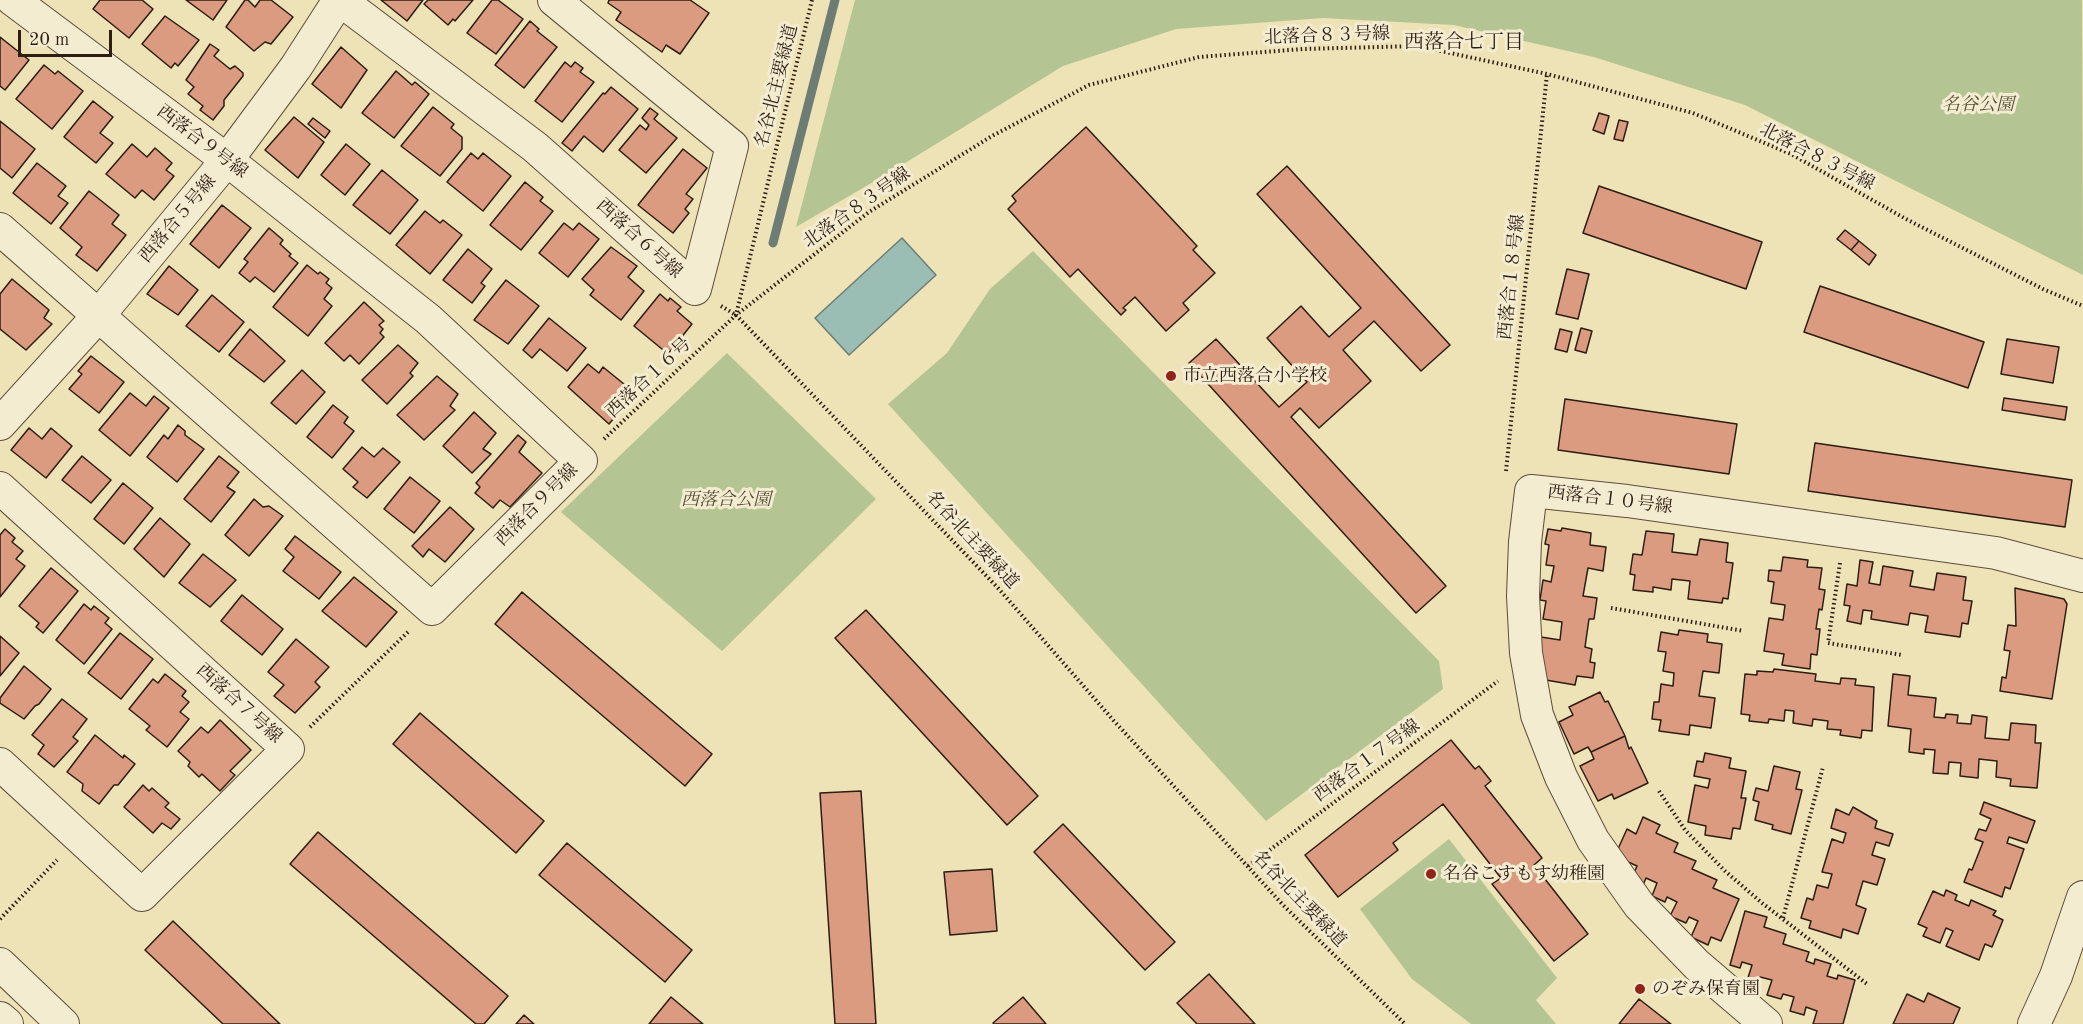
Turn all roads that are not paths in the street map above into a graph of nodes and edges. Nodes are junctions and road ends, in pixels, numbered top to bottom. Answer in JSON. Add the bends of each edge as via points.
{"nodes":[{"id":1,"x":13,"y":0,"type":"edge"},
{"id":2,"x":339,"y":0,"type":"edge"},
{"id":3,"x":554,"y":0,"type":"edge"},
{"id":4,"x":227,"y":160,"type":"junction"},
{"id":5,"x":0,"y":229,"type":"edge"},
{"id":6,"x":99,"y":315,"type":"junction"},
{"id":7,"x":0,"y":424,"type":"edge"},
{"id":8,"x":0,"y":488,"type":"edge"},
{"id":9,"x":2083,"y":576,"type":"edge"},
{"id":10,"x":0,"y":764,"type":"edge"},
{"id":11,"x":2083,"y":897,"type":"edge"},
{"id":12,"x":0,"y":964,"type":"edge"},
{"id":13,"x":0,"y":1018,"type":"edge"},
{"id":14,"x":7,"y":1024,"type":"edge"},
{"id":15,"x":63,"y":1024,"type":"edge"},
{"id":16,"x":1766,"y":1024,"type":"edge"},
{"id":17,"x":2034,"y":1024,"type":"edge"}],
"edges":[{"from":1,"to":4,"type":"street","name":"西落合９号線"},
{"from":2,"to":3,"type":"street","name":"西落合６号線","via":[[535,147],[695,289],[732,146]]},
{"from":2,"to":4,"type":"street","name":"西落合５号線","via":[[296,67]]},
{"from":4,"to":6,"type":"street","name":"西落合５号線"},
{"from":4,"to":6,"type":"street","name":"西落合９号線","via":[[428,318],[581,461],[432,609]]},
{"from":5,"to":6,"type":"street"},
{"from":6,"to":7,"type":"street","name":"西落合５号線"},
{"from":8,"to":10,"type":"street","name":"西落合７号線","via":[[288,749],[142,895]]},
{"from":9,"to":16,"type":"street","name":"西落合１０号線","via":[[1996,553],[1531,491],[1523,596],[1526,654],[1537,715],[1561,777],[1593,840],[1639,905],[1697,965]]},
{"from":11,"to":17,"type":"street"},
{"from":12,"to":15,"type":"street"},
{"from":13,"to":14,"type":"street"}]}
